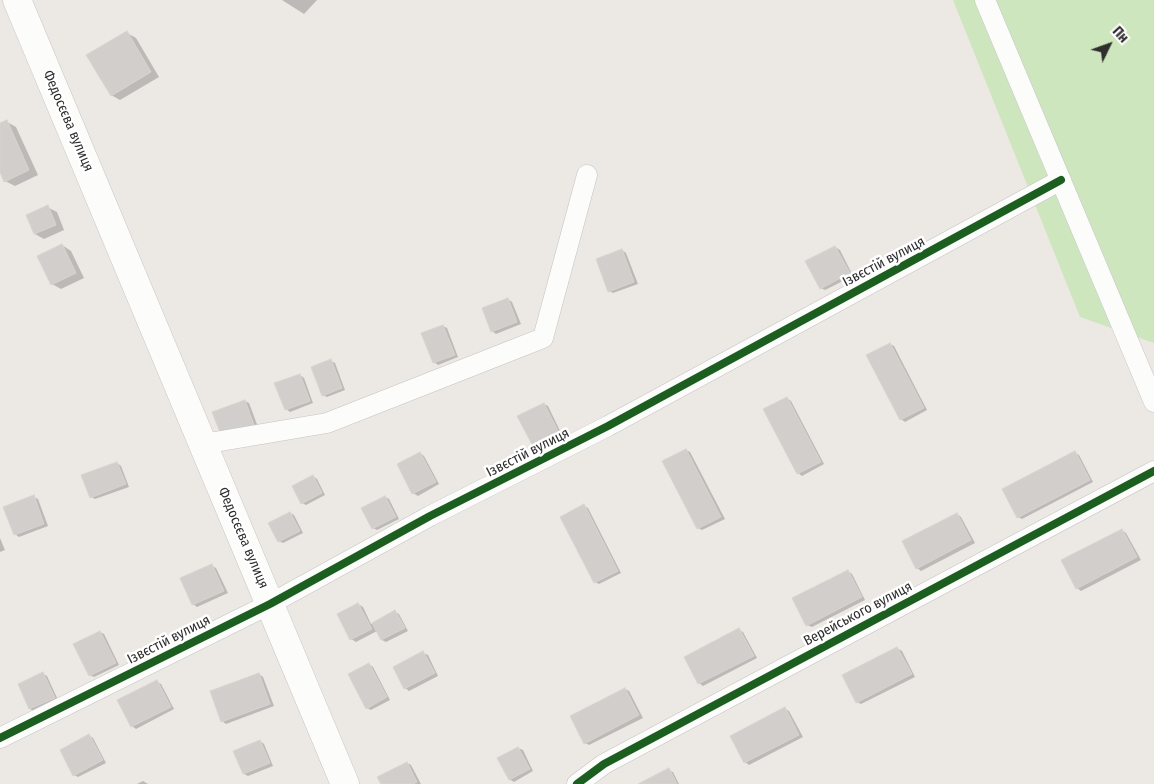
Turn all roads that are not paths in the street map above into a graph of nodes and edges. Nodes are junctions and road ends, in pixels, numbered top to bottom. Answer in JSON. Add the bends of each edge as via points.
{"nodes":[{"id":1,"x":17,"y":0,"type":"edge"},
{"id":2,"x":985,"y":0,"type":"edge"},
{"id":3,"x":587,"y":175,"type":"dead end"},
{"id":4,"x":1062,"y":180,"type":"junction"},
{"id":5,"x":1154,"y":402,"type":"edge"},
{"id":6,"x":203,"y":444,"type":"junction"},
{"id":7,"x":1154,"y":471,"type":"edge"},
{"id":8,"x":270,"y":604,"type":"junction"},
{"id":9,"x":0,"y":738,"type":"edge"},
{"id":10,"x":345,"y":784,"type":"edge"},
{"id":11,"x":577,"y":784,"type":"edge"}],
"edges":[{"from":1,"to":6,"type":"main road","name":"Федосєєва вулиця"},
{"from":2,"to":4,"type":"street"},
{"from":3,"to":6,"type":"street","via":[[544,338],[327,423]]},
{"from":4,"to":5,"type":"street"},
{"from":4,"to":8,"type":"street","name":"Ізвєстій вулиця","via":[[608,426],[430,516]]},
{"from":6,"to":8,"type":"main road","name":"Федосєєва вулиця"},
{"from":7,"to":11,"type":"street","name":"Верейського вулиця","via":[[604,764]]},
{"from":8,"to":9,"type":"street","name":"Ізвєстій вулиця"},
{"from":8,"to":10,"type":"main road","name":"Федосєєва вулиця"}]}
